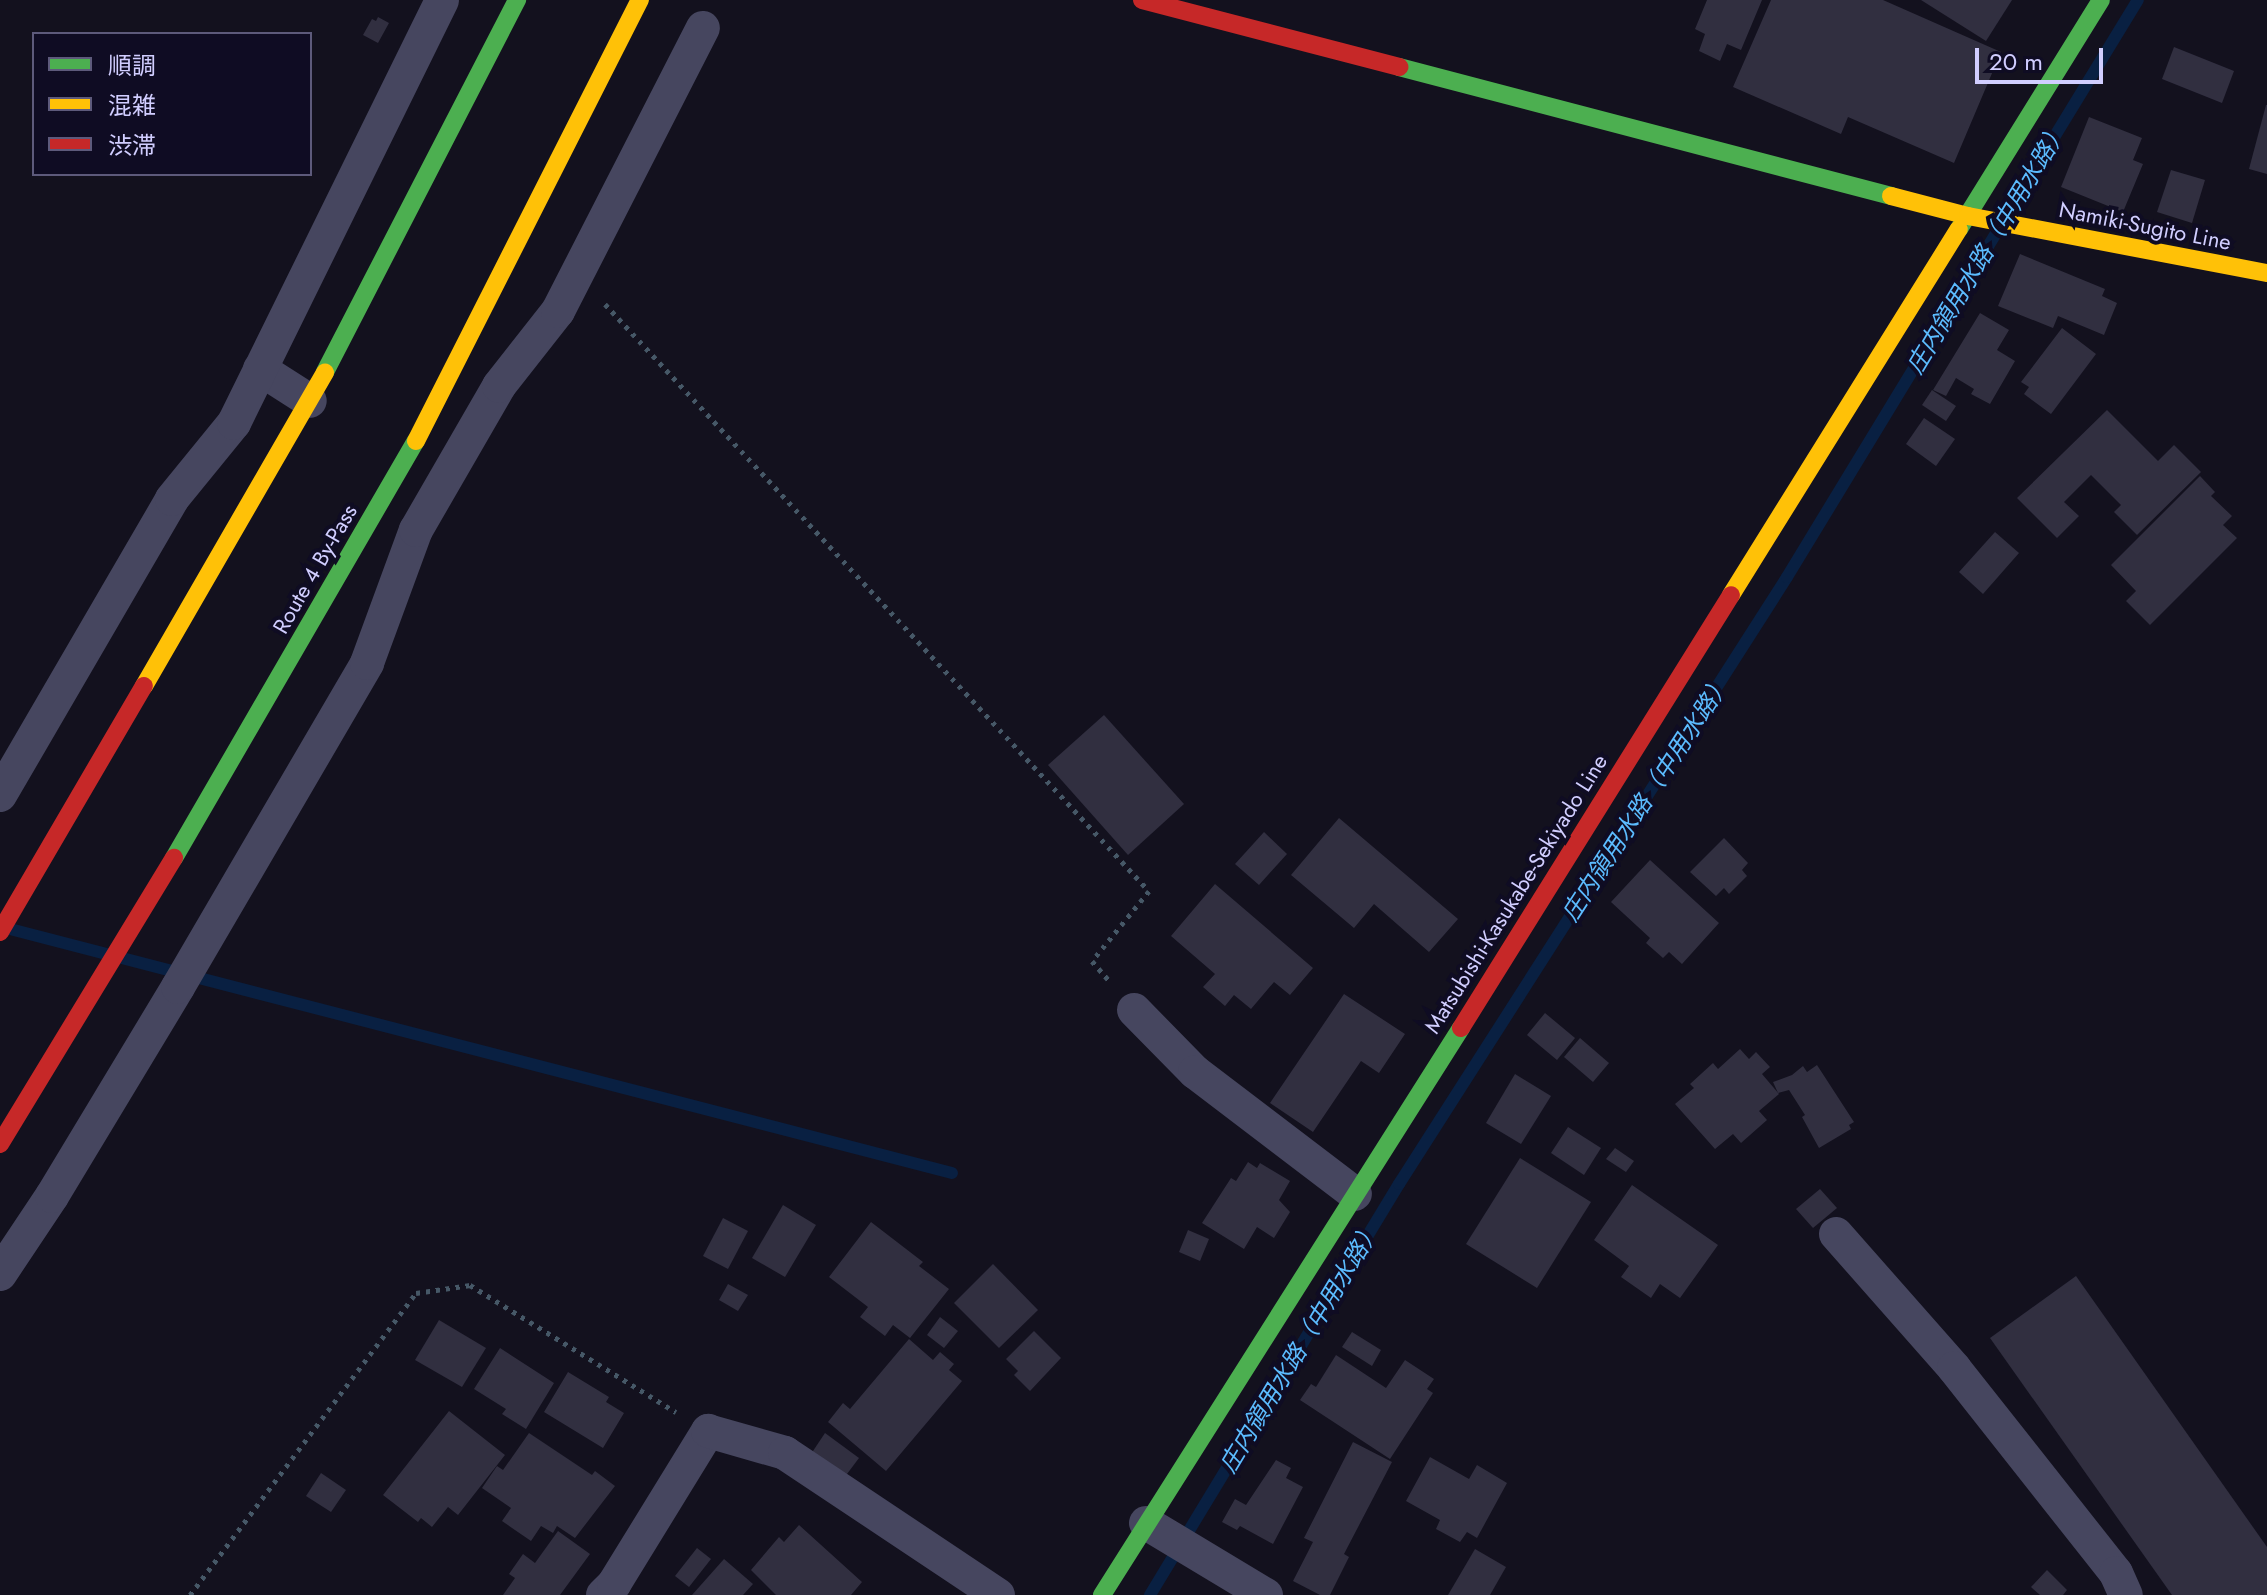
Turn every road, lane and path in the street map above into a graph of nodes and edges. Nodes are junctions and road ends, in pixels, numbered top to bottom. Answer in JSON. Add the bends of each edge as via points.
{"nodes":[{"id":1,"x":442,"y":0,"type":"edge"},
{"id":2,"x":517,"y":0,"type":"edge"},
{"id":3,"x":640,"y":0,"type":"edge"},
{"id":4,"x":1142,"y":0,"type":"edge"},
{"id":5,"x":2101,"y":0,"type":"edge"},
{"id":6,"x":703,"y":28,"type":"dead end"},
{"id":7,"x":1968,"y":216,"type":"junction"},
{"id":8,"x":2267,"y":273,"type":"edge"},
{"id":9,"x":577,"y":274,"type":"junction"},
{"id":10,"x":260,"y":369,"type":"junction"},
{"id":11,"x":310,"y":401,"type":"junction"},
{"id":12,"x":419,"y":437,"type":"junction"},
{"id":13,"x":457,"y":460,"type":"junction"},
{"id":14,"x":0,"y":795,"type":"edge"},
{"id":15,"x":0,"y":932,"type":"edge"},
{"id":16,"x":1134,"y":1010,"type":"joint"},
{"id":17,"x":0,"y":1144,"type":"edge"},
{"id":18,"x":1355,"y":1194,"type":"junction"},
{"id":19,"x":1836,"y":1234,"type":"dead end"},
{"id":20,"x":0,"y":1274,"type":"edge"},
{"id":21,"x":708,"y":1431,"type":"junction"},
{"id":22,"x":1146,"y":1523,"type":"junction"},
{"id":23,"x":190,"y":1595,"type":"edge"},
{"id":24,"x":603,"y":1595,"type":"edge"},
{"id":25,"x":998,"y":1595,"type":"edge"},
{"id":26,"x":1102,"y":1595,"type":"edge"},
{"id":27,"x":1266,"y":1595,"type":"edge"},
{"id":28,"x":2126,"y":1595,"type":"edge"}],
"edges":[{"from":1,"to":10,"type":"street"},
{"from":2,"to":11,"type":"main road"},
{"from":3,"to":12,"type":"main road","name":"Route 4 By-Pass"},
{"from":4,"to":7,"type":"main road","name":"Namiki-Sugito Line"},
{"from":5,"to":7,"type":"main road","name":"Matsubishi-Kasukabe-Sekiyado Line"},
{"from":6,"to":9,"type":"street"},
{"from":7,"to":8,"type":"main road","name":"Namiki-Sugito Line"},
{"from":7,"to":18,"type":"main road","name":"Matsubishi-Kasukabe-Sekiyado Line"},
{"from":9,"to":13,"type":"street","via":[[558,311],[499,386]]},
{"from":9,"to":16,"type":"path","via":[[1149,891],[1092,961]]},
{"from":10,"to":11,"type":"street"},
{"from":10,"to":14,"type":"street","via":[[234,423],[172,499]]},
{"from":11,"to":15,"type":"main road"},
{"from":12,"to":13,"type":"street"},
{"from":12,"to":17,"type":"main road","name":"Route 4 By-Pass","via":[[131,933]]},
{"from":13,"to":20,"type":"street","via":[[416,530],[367,663],[178,987]]},
{"from":16,"to":18,"type":"street","via":[[1195,1072]]},
{"from":18,"to":22,"type":"main road","name":"Matsubishi-Kasukabe-Sekiyado Line"},
{"from":19,"to":28,"type":"street","via":[[1954,1368],[2116,1573]]},
{"from":21,"to":23,"type":"path","via":[[470,1285],[416,1293]]},
{"from":21,"to":24,"type":"street"},
{"from":21,"to":25,"type":"street","via":[[785,1453]]},
{"from":22,"to":26,"type":"main road","name":"Matsubishi-Kasukabe-Sekiyado Line"},
{"from":22,"to":27,"type":"street"}]}
